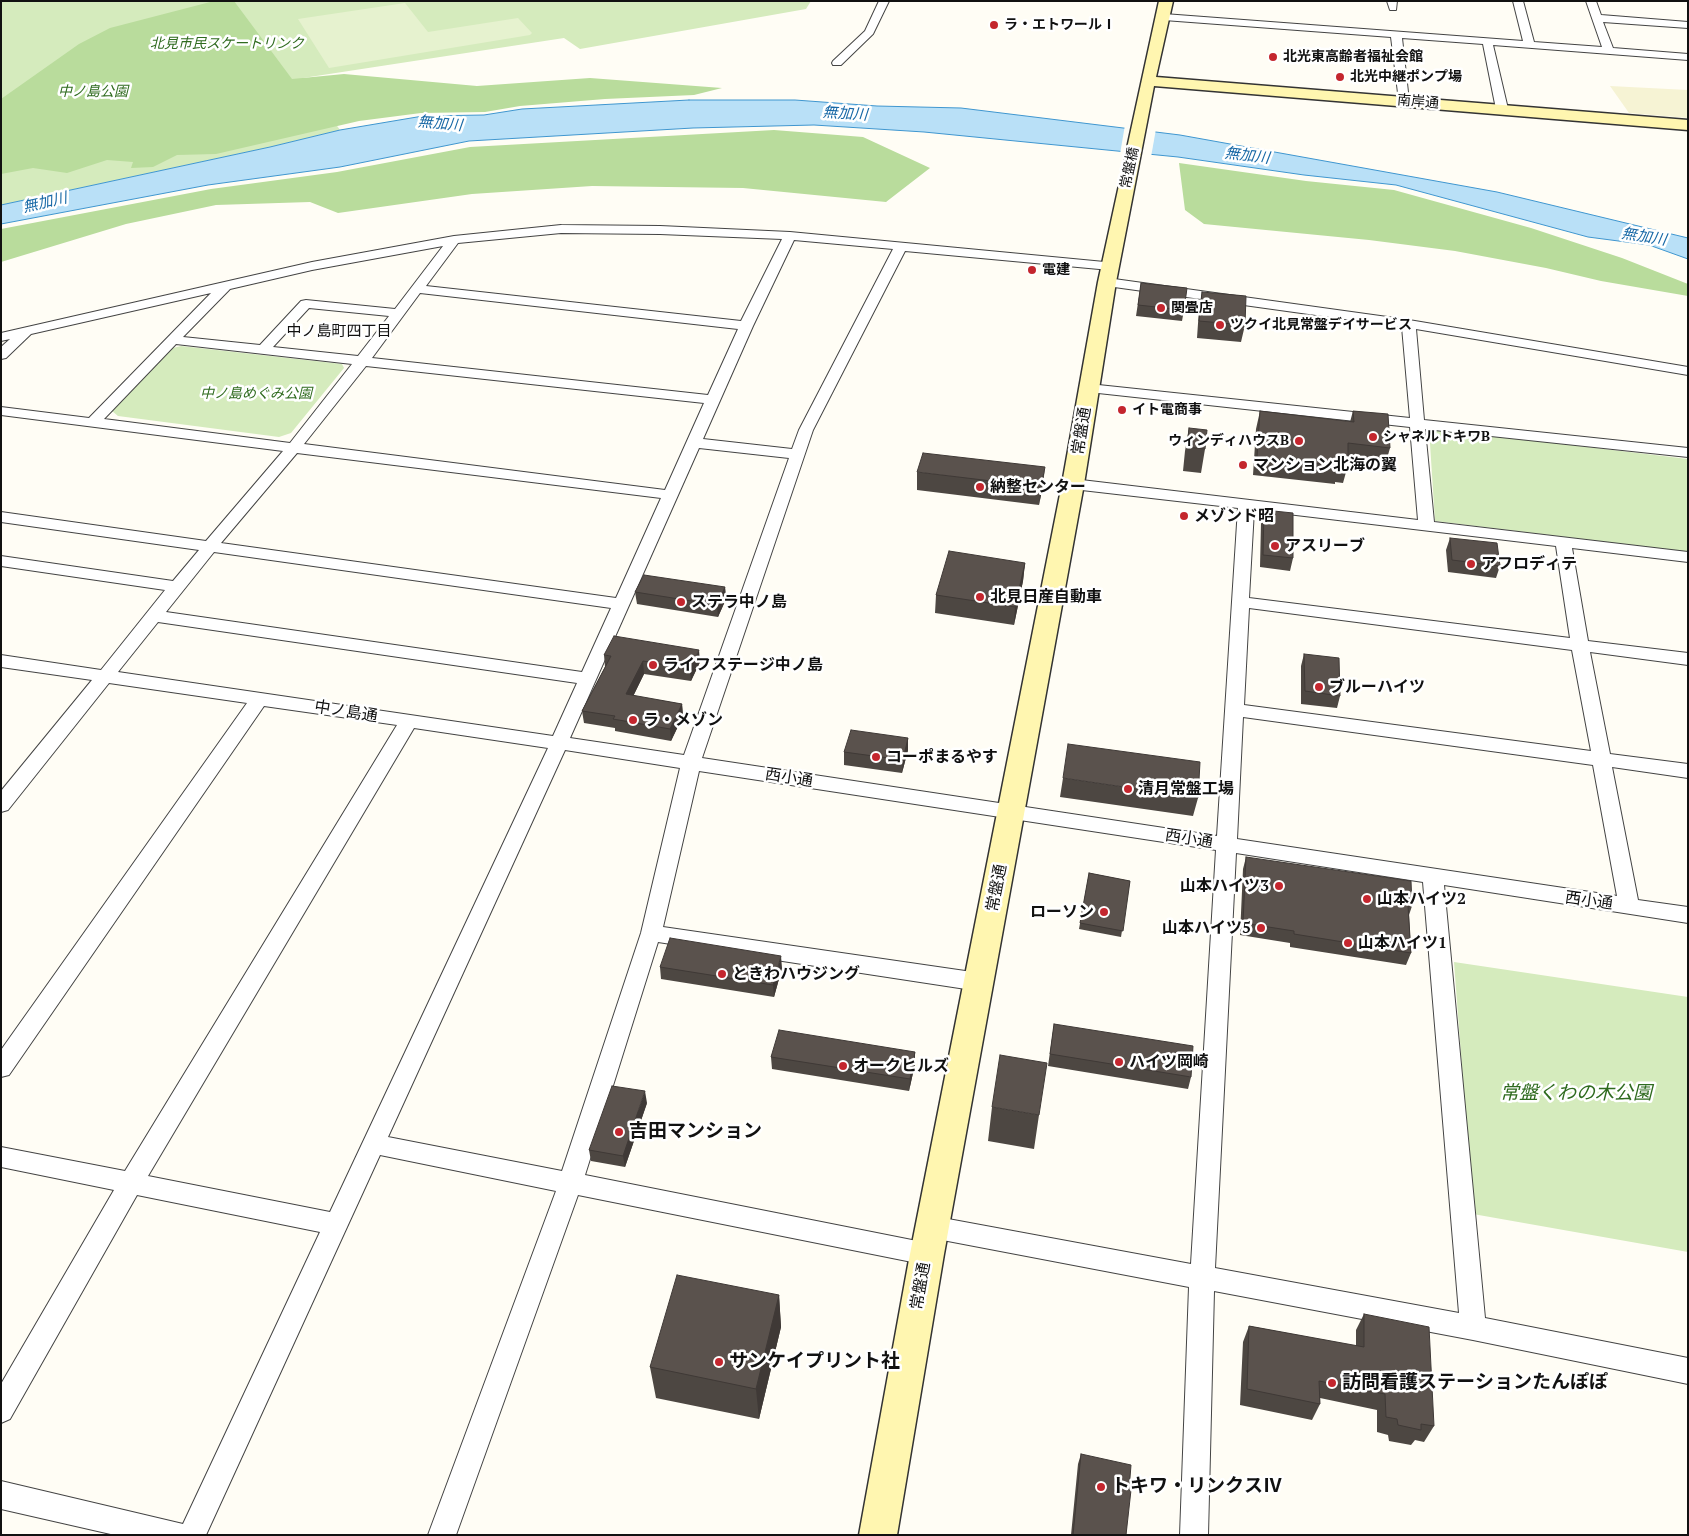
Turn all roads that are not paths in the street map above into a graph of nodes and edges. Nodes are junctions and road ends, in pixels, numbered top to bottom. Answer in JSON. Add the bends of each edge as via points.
{"nodes":[{"id":1,"x":884,"y":1,"type":"edge"},
{"id":2,"x":1166,"y":1,"type":"edge"},
{"id":3,"x":1518,"y":1,"type":"edge"},
{"id":4,"x":1591,"y":1,"type":"edge"},
{"id":5,"x":1164,"y":17,"type":"junction"},
{"id":6,"x":1596,"y":18,"type":"junction"},
{"id":7,"x":1688,"y":25,"type":"edge"},
{"id":8,"x":1396,"y":34,"type":"junction"},
{"id":9,"x":1488,"y":41,"type":"junction"},
{"id":10,"x":1529,"y":44,"type":"junction"},
{"id":11,"x":1608,"y":50,"type":"junction"},
{"id":12,"x":1688,"y":57,"type":"edge"},
{"id":13,"x":837,"y":63,"type":"dead end"},
{"id":14,"x":1146,"y":87,"type":"junction"},
{"id":15,"x":1404,"y":101,"type":"junction"},
{"id":16,"x":1502,"y":109,"type":"junction"},
{"id":17,"x":1688,"y":125,"type":"edge"},
{"id":18,"x":790,"y":236,"type":"junction"},
{"id":19,"x":454,"y":240,"type":"junction"},
{"id":20,"x":901,"y":247,"type":"junction"},
{"id":21,"x":1111,"y":263,"type":"junction"},
{"id":22,"x":226,"y":285,"type":"junction"},
{"id":23,"x":418,"y":289,"type":"junction"},
{"id":24,"x":399,"y":314,"type":"junction"},
{"id":25,"x":1408,"y":324,"type":"junction"},
{"id":26,"x":746,"y":326,"type":"junction"},
{"id":27,"x":29,"y":330,"type":"junction"},
{"id":28,"x":1,"y":337,"type":"edge"},
{"id":29,"x":173,"y":340,"type":"junction"},
{"id":30,"x":263,"y":350,"type":"junction"},
{"id":31,"x":1,"y":355,"type":"edge"},
{"id":32,"x":362,"y":361,"type":"junction"},
{"id":33,"x":1687,"y":372,"type":"edge"},
{"id":34,"x":1089,"y":388,"type":"junction"},
{"id":35,"x":713,"y":400,"type":"junction"},
{"id":36,"x":1,"y":411,"type":"edge"},
{"id":37,"x":93,"y":422,"type":"junction"},
{"id":38,"x":1418,"y":423,"type":"junction"},
{"id":39,"x":694,"y":443,"type":"junction"},
{"id":40,"x":294,"y":447,"type":"junction"},
{"id":41,"x":1688,"y":453,"type":"edge"},
{"id":42,"x":798,"y":454,"type":"junction"},
{"id":43,"x":1073,"y":484,"type":"junction"},
{"id":44,"x":671,"y":495,"type":"junction"},
{"id":45,"x":1246,"y":504,"type":"junction"},
{"id":46,"x":1,"y":517,"type":"edge"},
{"id":47,"x":1426,"y":525,"type":"junction"},
{"id":48,"x":1563,"y":542,"type":"junction"},
{"id":49,"x":210,"y":546,"type":"junction"},
{"id":50,"x":1688,"y":557,"type":"edge"},
{"id":51,"x":1,"y":561,"type":"edge"},
{"id":52,"x":177,"y":587,"type":"junction"},
{"id":53,"x":1241,"y":602,"type":"junction"},
{"id":54,"x":622,"y":604,"type":"junction"},
{"id":55,"x":154,"y":616,"type":"junction"},
{"id":56,"x":1580,"y":646,"type":"junction"},
{"id":57,"x":1688,"y":659,"type":"edge"},
{"id":58,"x":1,"y":661,"type":"edge"},
{"id":59,"x":105,"y":676,"type":"junction"},
{"id":60,"x":588,"y":679,"type":"junction"},
{"id":61,"x":260,"y":698,"type":"junction"},
{"id":62,"x":1235,"y":710,"type":"junction"},
{"id":63,"x":408,"y":722,"type":"junction"},
{"id":64,"x":559,"y":743,"type":"junction"},
{"id":65,"x":1601,"y":760,"type":"junction"},
{"id":66,"x":691,"y":763,"type":"junction"},
{"id":67,"x":1688,"y":772,"type":"edge"},
{"id":68,"x":1,"y":805,"type":"edge"},
{"id":69,"x":1012,"y":813,"type":"junction"},
{"id":70,"x":1227,"y":845,"type":"junction"},
{"id":71,"x":1433,"y":877,"type":"junction"},
{"id":72,"x":1629,"y":906,"type":"junction"},
{"id":73,"x":1688,"y":915,"type":"edge"},
{"id":74,"x":651,"y":933,"type":"junction"},
{"id":75,"x":978,"y":982,"type":"junction"},
{"id":76,"x":1,"y":1068,"type":"edge"},
{"id":77,"x":374,"y":1144,"type":"junction"},
{"id":78,"x":1,"y":1157,"type":"edge"},
{"id":79,"x":131,"y":1183,"type":"junction"},
{"id":80,"x":570,"y":1184,"type":"junction"},
{"id":81,"x":337,"y":1224,"type":"junction"},
{"id":82,"x":932,"y":1227,"type":"junction"},
{"id":83,"x":926,"y":1254,"type":"junction"},
{"id":84,"x":1202,"y":1278,"type":"junction"},
{"id":85,"x":1473,"y":1328,"type":"junction"},
{"id":86,"x":1688,"y":1371,"type":"edge"},
{"id":87,"x":1,"y":1410,"type":"edge"},
{"id":88,"x":1,"y":1495,"type":"edge"},
{"id":89,"x":176,"y":1535,"type":"edge"},
{"id":90,"x":192,"y":1535,"type":"edge"},
{"id":91,"x":442,"y":1535,"type":"edge"},
{"id":92,"x":878,"y":1535,"type":"edge"},
{"id":93,"x":1194,"y":1535,"type":"edge"}],
"edges":[{"from":1,"to":13,"type":"street","via":[[869,32]]},
{"from":2,"to":5,"type":"main road"},
{"from":3,"to":10,"type":"street"},
{"from":4,"to":6,"type":"street"},
{"from":5,"to":8,"type":"street"},
{"from":5,"to":14,"type":"main road"},
{"from":6,"to":7,"type":"street"},
{"from":6,"to":11,"type":"street"},
{"from":8,"to":9,"type":"street"},
{"from":8,"to":15,"type":"street"},
{"from":9,"to":10,"type":"street"},
{"from":9,"to":16,"type":"street"},
{"from":10,"to":11,"type":"street"},
{"from":11,"to":12,"type":"street"},
{"from":14,"to":15,"type":"main road","name":"南岸通"},
{"from":14,"to":21,"type":"main road","name":"常盤橋"},
{"from":15,"to":16,"type":"main road","name":"南岸通"},
{"from":16,"to":17,"type":"main road","name":"南岸通"},
{"from":18,"to":19,"type":"street","via":[[561,229]]},
{"from":18,"to":20,"type":"street"},
{"from":18,"to":26,"type":"street"},
{"from":19,"to":22,"type":"street"},
{"from":19,"to":23,"type":"street"},
{"from":20,"to":21,"type":"street"},
{"from":20,"to":42,"type":"street","via":[[806,430]]},
{"from":21,"to":25,"type":"street"},
{"from":21,"to":34,"type":"main road","name":"常盤通"},
{"from":22,"to":27,"type":"street"},
{"from":22,"to":29,"type":"street"},
{"from":23,"to":24,"type":"street"},
{"from":23,"to":26,"type":"street"},
{"from":24,"to":30,"type":"street","via":[[306,304]]},
{"from":24,"to":32,"type":"street"},
{"from":25,"to":33,"type":"street"},
{"from":25,"to":38,"type":"street"},
{"from":26,"to":35,"type":"street"},
{"from":27,"to":28,"type":"street"},
{"from":27,"to":31,"type":"street"},
{"from":29,"to":30,"type":"street"},
{"from":29,"to":37,"type":"street"},
{"from":30,"to":32,"type":"street"},
{"from":32,"to":35,"type":"street"},
{"from":32,"to":40,"type":"street"},
{"from":34,"to":38,"type":"street"},
{"from":34,"to":43,"type":"main road","name":"常盤通"},
{"from":35,"to":39,"type":"street"},
{"from":36,"to":37,"type":"street"},
{"from":37,"to":40,"type":"street"},
{"from":38,"to":41,"type":"street"},
{"from":38,"to":47,"type":"street"},
{"from":39,"to":42,"type":"street"},
{"from":39,"to":44,"type":"street"},
{"from":40,"to":44,"type":"street"},
{"from":40,"to":49,"type":"street"},
{"from":42,"to":66,"type":"street"},
{"from":43,"to":45,"type":"street"},
{"from":43,"to":69,"type":"main road","name":"常盤通"},
{"from":44,"to":54,"type":"street"},
{"from":45,"to":47,"type":"street"},
{"from":45,"to":53,"type":"street"},
{"from":46,"to":49,"type":"street"},
{"from":47,"to":48,"type":"street"},
{"from":48,"to":50,"type":"street"},
{"from":48,"to":56,"type":"street"},
{"from":49,"to":52,"type":"street"},
{"from":49,"to":54,"type":"street"},
{"from":51,"to":52,"type":"street"},
{"from":52,"to":55,"type":"street"},
{"from":53,"to":56,"type":"street"},
{"from":53,"to":62,"type":"street"},
{"from":54,"to":60,"type":"street"},
{"from":55,"to":59,"type":"street"},
{"from":55,"to":60,"type":"street"},
{"from":56,"to":57,"type":"street"},
{"from":56,"to":65,"type":"street"},
{"from":58,"to":59,"type":"street","name":"中ノ島通"},
{"from":59,"to":61,"type":"street","name":"中ノ島通"},
{"from":59,"to":68,"type":"street"},
{"from":60,"to":64,"type":"street"},
{"from":61,"to":63,"type":"street","name":"中ノ島通"},
{"from":61,"to":76,"type":"street"},
{"from":62,"to":65,"type":"street"},
{"from":62,"to":70,"type":"street"},
{"from":63,"to":64,"type":"street","name":"中ノ島通"},
{"from":63,"to":79,"type":"street"},
{"from":64,"to":66,"type":"street","name":"中ノ島通"},
{"from":64,"to":77,"type":"street"},
{"from":65,"to":67,"type":"street"},
{"from":65,"to":72,"type":"street"},
{"from":66,"to":69,"type":"street","name":"西小通"},
{"from":66,"to":74,"type":"street"},
{"from":69,"to":70,"type":"street","name":"西小通"},
{"from":69,"to":75,"type":"main road","name":"常盤通"},
{"from":70,"to":71,"type":"street","name":"西小通"},
{"from":70,"to":84,"type":"street"},
{"from":71,"to":72,"type":"street","name":"西小通"},
{"from":71,"to":85,"type":"street"},
{"from":72,"to":73,"type":"street","name":"西小通"},
{"from":74,"to":75,"type":"street"},
{"from":74,"to":80,"type":"street"},
{"from":75,"to":82,"type":"main road","name":"常盤通"},
{"from":77,"to":80,"type":"street"},
{"from":77,"to":81,"type":"street"},
{"from":78,"to":79,"type":"street"},
{"from":79,"to":81,"type":"street"},
{"from":79,"to":87,"type":"street"},
{"from":80,"to":83,"type":"street"},
{"from":80,"to":91,"type":"street"},
{"from":81,"to":90,"type":"street"},
{"from":82,"to":83,"type":"main road","name":"常盤通"},
{"from":82,"to":84,"type":"street"},
{"from":83,"to":92,"type":"main road","name":"常盤通"},
{"from":84,"to":85,"type":"street"},
{"from":84,"to":93,"type":"street"},
{"from":85,"to":86,"type":"street"},
{"from":88,"to":89,"type":"street"}]}
